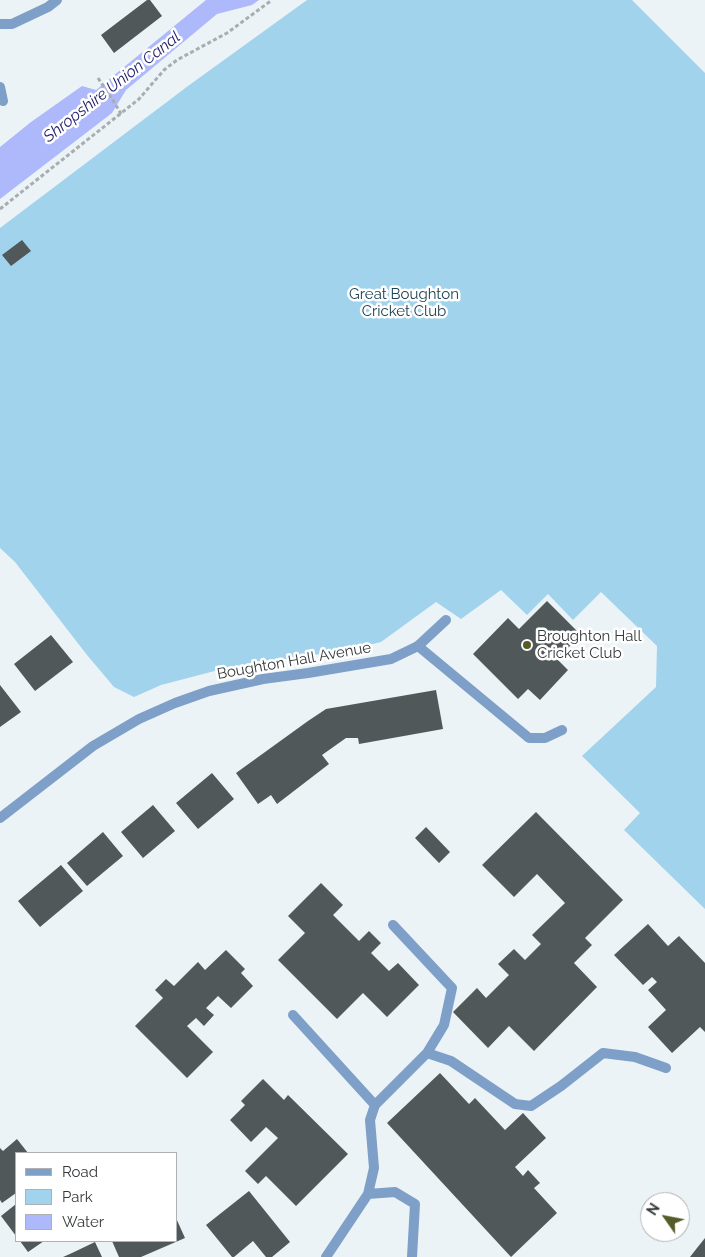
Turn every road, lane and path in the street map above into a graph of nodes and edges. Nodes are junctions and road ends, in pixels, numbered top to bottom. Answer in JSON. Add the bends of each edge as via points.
{"nodes":[{"id":1,"x":57,"y":0,"type":"edge"},
{"id":2,"x":272,"y":0,"type":"edge"},
{"id":3,"x":0,"y":24,"type":"edge"},
{"id":4,"x":98,"y":78,"type":"dead end"},
{"id":5,"x":0,"y":87,"type":"edge"},
{"id":6,"x":4,"y":101,"type":"dead end"},
{"id":7,"x":121,"y":114,"type":"junction"},
{"id":8,"x":0,"y":209,"type":"edge"},
{"id":9,"x":446,"y":620,"type":"dead end"},
{"id":10,"x":418,"y":646,"type":"junction"},
{"id":11,"x":562,"y":730,"type":"dead end"},
{"id":12,"x":0,"y":818,"type":"edge"},
{"id":13,"x":393,"y":925,"type":"dead end"},
{"id":14,"x":293,"y":1015,"type":"dead end"},
{"id":15,"x":427,"y":1053,"type":"junction"},
{"id":16,"x":666,"y":1068,"type":"dead end"},
{"id":17,"x":375,"y":1105,"type":"junction"},
{"id":18,"x":368,"y":1194,"type":"junction"},
{"id":19,"x":326,"y":1257,"type":"edge"},
{"id":20,"x":412,"y":1257,"type":"edge"}],
"edges":[{"from":1,"to":3,"type":"street","via":[[12,24]]},
{"from":2,"to":7,"type":"path","via":[[227,33],[177,60]]},
{"from":4,"to":7,"type":"path"},
{"from":5,"to":6,"type":"street"},
{"from":7,"to":8,"type":"path"},
{"from":9,"to":10,"type":"street","name":"Boughton Hall Avenue"},
{"from":10,"to":11,"type":"street","via":[[529,738],[545,738]]},
{"from":10,"to":12,"type":"street","name":"Boughton Hall Avenue","via":[[391,659],[263,678],[175,702],[93,746]]},
{"from":13,"to":15,"type":"street","via":[[452,988],[444,1025]]},
{"from":14,"to":17,"type":"street"},
{"from":15,"to":16,"type":"street","via":[[452,1061],[515,1104],[531,1106],[603,1053],[635,1057]]},
{"from":15,"to":17,"type":"street"},
{"from":17,"to":18,"type":"street","via":[[370,1120],[374,1168]]},
{"from":18,"to":19,"type":"street"},
{"from":18,"to":20,"type":"street","via":[[395,1192],[415,1204]]}]}
